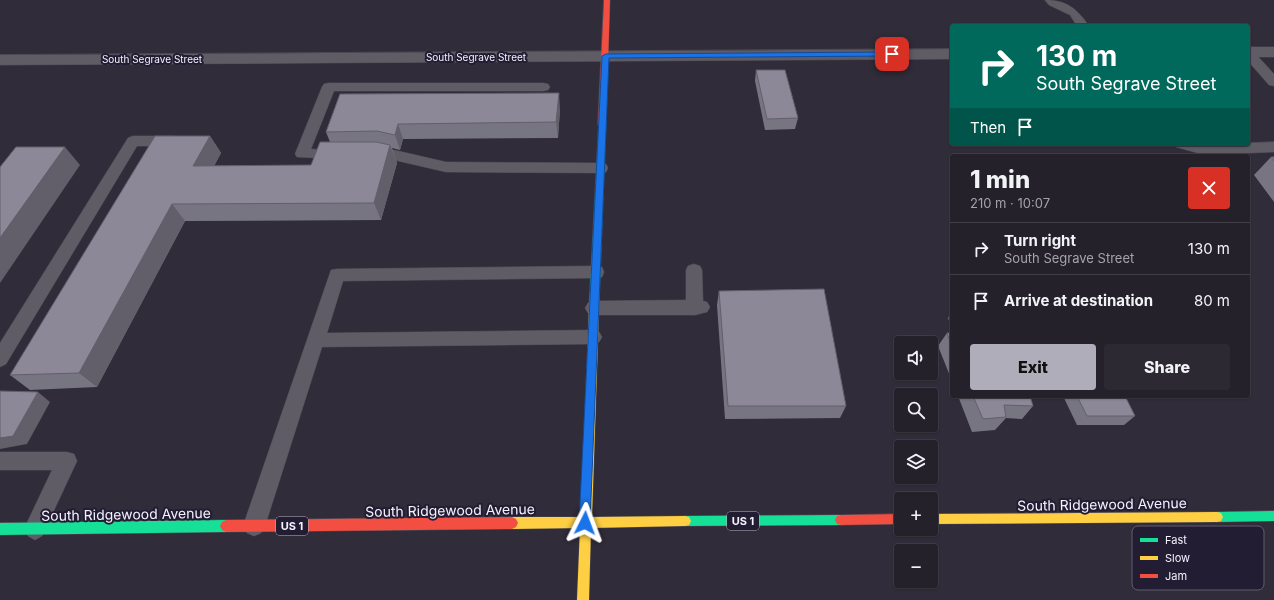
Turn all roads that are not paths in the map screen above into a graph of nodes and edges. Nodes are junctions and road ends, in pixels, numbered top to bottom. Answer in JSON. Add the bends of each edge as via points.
{"nodes":[{"id":1,"x":607,"y":0,"type":"edge"},
{"id":2,"x":1051,"y":0,"type":"edge"},
{"id":3,"x":1082,"y":24,"type":"edge"},
{"id":4,"x":1274,"y":52,"type":"edge"},
{"id":5,"x":1250,"y":53,"type":"edge"},
{"id":6,"x":950,"y":54,"type":"edge"},
{"id":7,"x":1250,"y":55,"type":"edge"},
{"id":8,"x":606,"y":56,"type":"junction"},
{"id":9,"x":0,"y":60,"type":"edge"},
{"id":10,"x":1274,"y":82,"type":"edge"},
{"id":11,"x":543,"y":87,"type":"dead end"},
{"id":12,"x":192,"y":141,"type":"edge"},
{"id":13,"x":1188,"y":146,"type":"edge"},
{"id":14,"x":1274,"y":147,"type":"edge"},
{"id":15,"x":601,"y":168,"type":"junction"},
{"id":16,"x":694,"y":270,"type":"dead end"},
{"id":17,"x":596,"y":272,"type":"junction"},
{"id":18,"x":594,"y":308,"type":"junction"},
{"id":19,"x":593,"y":337,"type":"junction"},
{"id":20,"x":316,"y":340,"type":"junction"},
{"id":21,"x":0,"y":359,"type":"edge"},
{"id":22,"x":0,"y":461,"type":"edge"},
{"id":23,"x":1274,"y":516,"type":"edge"},
{"id":24,"x":894,"y":519,"type":"edge"},
{"id":25,"x":938,"y":519,"type":"edge"},
{"id":26,"x":585,"y":523,"type":"junction"},
{"id":27,"x":254,"y":526,"type":"junction"},
{"id":28,"x":0,"y":529,"type":"edge"},
{"id":29,"x":35,"y":529,"type":"junction"},
{"id":30,"x":583,"y":600,"type":"edge"}],
"edges":[{"from":1,"to":8,"type":"main road"},
{"from":2,"to":3,"type":"lane","via":[[1074,13]]},
{"from":4,"to":5,"type":"street"},
{"from":6,"to":8,"type":"street","name":"South Segrave Street"},
{"from":7,"to":10,"type":"lane"},
{"from":8,"to":9,"type":"street","name":"South Segrave Street"},
{"from":8,"to":15,"type":"main road"},
{"from":11,"to":15,"type":"lane","via":[[329,87],[302,154],[394,154],[446,167]]},
{"from":12,"to":21,"type":"lane","via":[[133,141]]},
{"from":13,"to":14,"type":"lane","via":[[1205,150]]},
{"from":15,"to":17,"type":"main road"},
{"from":16,"to":18,"type":"lane","via":[[698,307]]},
{"from":17,"to":18,"type":"main road"},
{"from":17,"to":20,"type":"lane","via":[[337,276]]},
{"from":18,"to":19,"type":"main road"},
{"from":19,"to":20,"type":"lane"},
{"from":19,"to":26,"type":"main road"},
{"from":20,"to":27,"type":"lane"},
{"from":22,"to":29,"type":"lane","via":[[67,461]]},
{"from":23,"to":25,"type":"main road","name":"South Ridgewood Avenue"},
{"from":24,"to":26,"type":"main road","name":"South Ridgewood Avenue","number":"US 1"},
{"from":26,"to":27,"type":"main road","name":"South Ridgewood Avenue","number":"US 1"},
{"from":26,"to":30,"type":"main road"},
{"from":27,"to":29,"type":"main road","name":"South Ridgewood Avenue","number":"US 1"},
{"from":28,"to":29,"type":"main road","name":"South Ridgewood Avenue","number":"US 1"}]}
